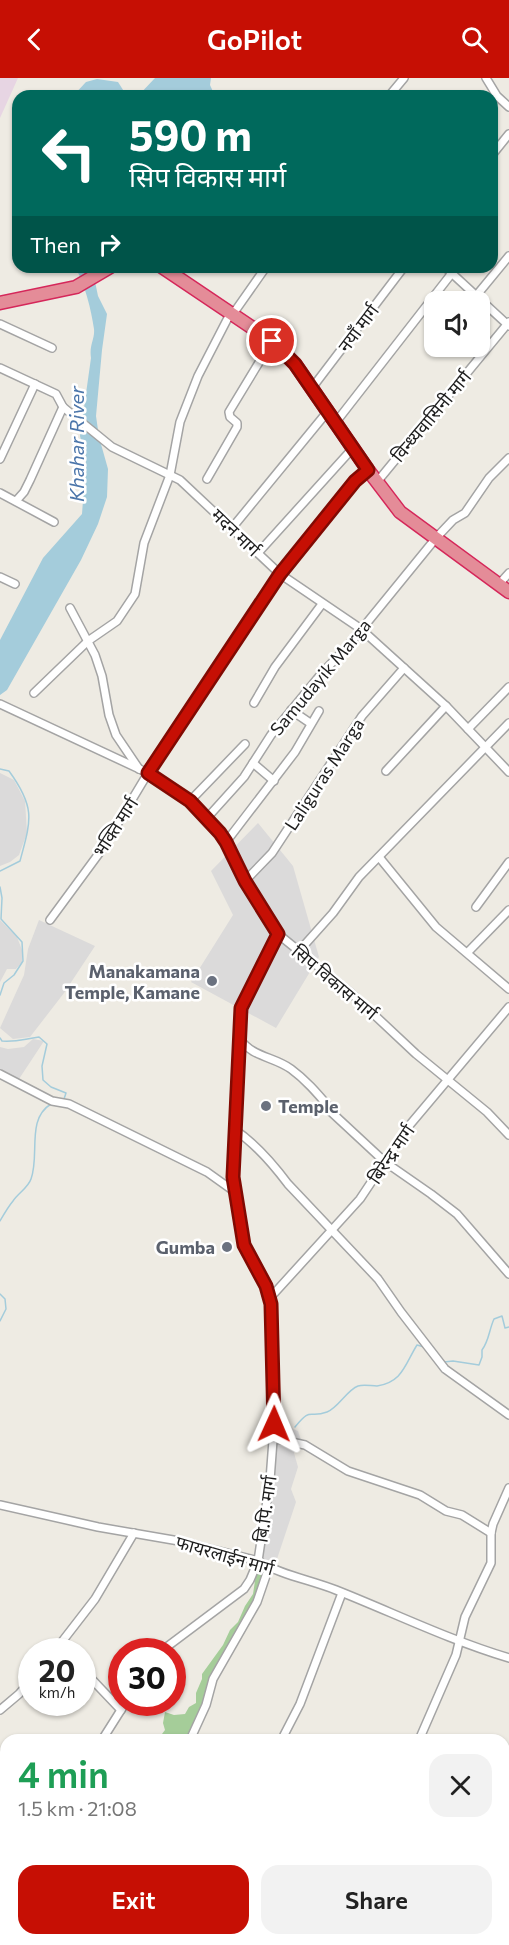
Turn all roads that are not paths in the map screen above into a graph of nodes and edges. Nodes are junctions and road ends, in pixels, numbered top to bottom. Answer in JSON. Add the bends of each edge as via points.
{"nodes":[{"id":1,"x":404,"y":78,"type":"edge"},
{"id":2,"x":394,"y":90,"type":"edge"},
{"id":3,"x":509,"y":134,"type":"edge"},
{"id":4,"x":498,"y":148,"type":"edge"},
{"id":5,"x":509,"y":256,"type":"edge"},
{"id":6,"x":498,"y":269,"type":"edge"},
{"id":7,"x":100,"y":273,"type":"edge"},
{"id":8,"x":172,"y":273,"type":"edge"},
{"id":9,"x":262,"y":273,"type":"edge"},
{"id":10,"x":399,"y":273,"type":"edge"},
{"id":11,"x":452,"y":273,"type":"joint"},
{"id":12,"x":495,"y":273,"type":"edge"},
{"id":13,"x":471,"y":291,"type":"edge"},
{"id":14,"x":480,"y":291,"type":"edge"},
{"id":15,"x":0,"y":303,"type":"edge"},
{"id":16,"x":490,"y":308,"type":"edge"},
{"id":17,"x":232,"y":313,"type":"junction"},
{"id":18,"x":0,"y":324,"type":"edge"},
{"id":19,"x":508,"y":324,"type":"edge"},
{"id":20,"x":272,"y":341,"type":"junction"},
{"id":21,"x":52,"y":348,"type":"dead end"},
{"id":22,"x":0,"y":368,"type":"edge"},
{"id":23,"x":35,"y":384,"type":"junction"},
{"id":24,"x":312,"y":388,"type":"junction"},
{"id":25,"x":63,"y":407,"type":"junction"},
{"id":26,"x":328,"y":411,"type":"junction"},
{"id":27,"x":336,"y":422,"type":"junction"},
{"id":28,"x":353,"y":448,"type":"junction"},
{"id":29,"x":509,"y":458,"type":"edge"},
{"id":30,"x":0,"y":459,"type":"edge"},
{"id":31,"x":368,"y":470,"type":"junction"},
{"id":32,"x":170,"y":475,"type":"junction"},
{"id":33,"x":207,"y":480,"type":"dead end"},
{"id":34,"x":377,"y":482,"type":"junction"},
{"id":35,"x":0,"y":493,"type":"edge"},
{"id":36,"x":16,"y":501,"type":"junction"},
{"id":37,"x":54,"y":522,"type":"dead end"},
{"id":38,"x":232,"y":528,"type":"junction"},
{"id":39,"x":436,"y":538,"type":"junction"},
{"id":40,"x":258,"y":553,"type":"junction"},
{"id":41,"x":509,"y":573,"type":"edge"},
{"id":42,"x":280,"y":574,"type":"junction"},
{"id":43,"x":0,"y":577,"type":"edge"},
{"id":44,"x":15,"y":584,"type":"dead end"},
{"id":45,"x":504,"y":588,"type":"edge"},
{"id":46,"x":322,"y":604,"type":"junction"},
{"id":47,"x":70,"y":608,"type":"dead end"},
{"id":48,"x":361,"y":629,"type":"junction"},
{"id":49,"x":88,"y":641,"type":"junction"},
{"id":50,"x":404,"y":669,"type":"junction"},
{"id":51,"x":509,"y":687,"type":"edge"},
{"id":52,"x":34,"y":693,"type":"dead end"},
{"id":53,"x":254,"y":703,"type":"dead end"},
{"id":54,"x":0,"y":704,"type":"edge"},
{"id":55,"x":446,"y":706,"type":"junction"},
{"id":56,"x":291,"y":710,"type":"junction"},
{"id":57,"x":319,"y":711,"type":"dead end"},
{"id":58,"x":310,"y":723,"type":"junction"},
{"id":59,"x":509,"y":723,"type":"edge"},
{"id":60,"x":468,"y":729,"type":"junction"},
{"id":61,"x":245,"y":744,"type":"dead end"},
{"id":62,"x":487,"y":747,"type":"junction"},
{"id":63,"x":253,"y":763,"type":"junction"},
{"id":64,"x":139,"y":769,"type":"junction"},
{"id":65,"x":386,"y":771,"type":"dead end"},
{"id":66,"x":509,"y":772,"type":"edge"},
{"id":67,"x":148,"y":773,"type":"junction"},
{"id":68,"x":274,"y":781,"type":"junction"},
{"id":69,"x":190,"y":801,"type":"junction"},
{"id":70,"x":207,"y":818,"type":"junction"},
{"id":71,"x":226,"y":842,"type":"junction"},
{"id":72,"x":379,"y":857,"type":"junction"},
{"id":73,"x":509,"y":862,"type":"edge"},
{"id":74,"x":245,"y":881,"type":"junction"},
{"id":75,"x":476,"y":907,"type":"dead end"},
{"id":76,"x":509,"y":910,"type":"edge"},
{"id":77,"x":50,"y":920,"type":"dead end"},
{"id":78,"x":278,"y":934,"type":"junction"},
{"id":79,"x":300,"y":951,"type":"junction"},
{"id":80,"x":468,"y":952,"type":"junction"},
{"id":81,"x":509,"y":989,"type":"edge"},
{"id":82,"x":509,"y":1007,"type":"edge"},
{"id":83,"x":239,"y":1038,"type":"junction"},
{"id":84,"x":0,"y":1074,"type":"edge"},
{"id":85,"x":449,"y":1079,"type":"junction"},
{"id":86,"x":235,"y":1130,"type":"junction"},
{"id":87,"x":509,"y":1135,"type":"edge"},
{"id":88,"x":385,"y":1162,"type":"junction"},
{"id":89,"x":235,"y":1192,"type":"junction"},
{"id":90,"x":333,"y":1231,"type":"junction"},
{"id":91,"x":509,"y":1274,"type":"edge"},
{"id":92,"x":269,"y":1299,"type":"junction"},
{"id":93,"x":509,"y":1415,"type":"edge"},
{"id":94,"x":273,"y":1438,"type":"junction"},
{"id":95,"x":509,"y":1488,"type":"edge"},
{"id":96,"x":0,"y":1505,"type":"edge"},
{"id":97,"x":134,"y":1533,"type":"junction"},
{"id":98,"x":491,"y":1533,"type":"junction"},
{"id":99,"x":258,"y":1561,"type":"junction"},
{"id":100,"x":269,"y":1567,"type":"junction"},
{"id":101,"x":342,"y":1593,"type":"junction"},
{"id":102,"x":67,"y":1638,"type":"edge"},
{"id":103,"x":178,"y":1638,"type":"edge"},
{"id":104,"x":459,"y":1642,"type":"junction"},
{"id":105,"x":509,"y":1658,"type":"edge"},
{"id":106,"x":96,"y":1684,"type":"edge"},
{"id":107,"x":18,"y":1695,"type":"edge"},
{"id":108,"x":108,"y":1696,"type":"edge"},
{"id":109,"x":0,"y":1710,"type":"edge"},
{"id":110,"x":117,"y":1716,"type":"edge"},
{"id":111,"x":106,"y":1734,"type":"edge"},
{"id":112,"x":193,"y":1734,"type":"edge"},
{"id":113,"x":287,"y":1734,"type":"edge"},
{"id":114,"x":422,"y":1734,"type":"edge"}],
"edges":[{"from":1,"to":2,"type":"street"},
{"from":3,"to":4,"type":"street"},
{"from":5,"to":6,"type":"street"},
{"from":7,"to":15,"type":"highway","via":[[76,287]]},
{"from":8,"to":17,"type":"highway"},
{"from":9,"to":17,"type":"street"},
{"from":10,"to":24,"type":"street","name":"नयाँ मार्ग"},
{"from":11,"to":13,"type":"street"},
{"from":11,"to":27,"type":"street"},
{"from":12,"to":14,"type":"street"},
{"from":16,"to":19,"type":"street"},
{"from":17,"to":20,"type":"highway"},
{"from":17,"to":32,"type":"street","via":[[198,376],[180,422]]},
{"from":18,"to":21,"type":"street"},
{"from":19,"to":34,"type":"street","name":"विन्ध्यवासिनी मार्ग"},
{"from":20,"to":24,"type":"highway"},
{"from":20,"to":33,"type":"street","via":[[229,412],[237,427]]},
{"from":22,"to":23,"type":"street","name":"मदन मार्ग"},
{"from":23,"to":25,"type":"street","name":"मदन मार्ग","via":[[56,394]]},
{"from":23,"to":30,"type":"street"},
{"from":24,"to":26,"type":"highway"},
{"from":25,"to":32,"type":"street","name":"मदन मार्ग","via":[[112,447]]},
{"from":25,"to":36,"type":"street","via":[[24,492]]},
{"from":26,"to":27,"type":"highway"},
{"from":26,"to":38,"type":"street"},
{"from":27,"to":28,"type":"highway"},
{"from":28,"to":31,"type":"highway"},
{"from":28,"to":40,"type":"street"},
{"from":29,"to":39,"type":"street","name":"Samudayik Marga","via":[[489,478],[465,513]]},
{"from":31,"to":34,"type":"highway"},
{"from":31,"to":42,"type":"street","name":"भक्ति मार्ग"},
{"from":32,"to":38,"type":"street","name":"मदन मार्ग"},
{"from":32,"to":49,"type":"street","via":[[144,543],[135,594],[117,621]]},
{"from":34,"to":39,"type":"highway","via":[[400,512]]},
{"from":35,"to":36,"type":"street"},
{"from":36,"to":37,"type":"street"},
{"from":38,"to":40,"type":"street","name":"मदन मार्ग"},
{"from":39,"to":45,"type":"highway"},
{"from":39,"to":48,"type":"street","name":"Samudayik Marga"},
{"from":40,"to":42,"type":"street","name":"मदन मार्ग"},
{"from":41,"to":45,"type":"street"},
{"from":42,"to":46,"type":"street","name":"मदन मार्ग"},
{"from":42,"to":67,"type":"street","name":"भक्ति मार्ग"},
{"from":43,"to":44,"type":"street"},
{"from":46,"to":48,"type":"street","name":"मदन मार्ग"},
{"from":46,"to":53,"type":"street","via":[[275,667]]},
{"from":47,"to":49,"type":"street"},
{"from":48,"to":50,"type":"street","name":"मदन मार्ग"},
{"from":48,"to":56,"type":"street","name":"Samudayik Marga"},
{"from":49,"to":52,"type":"street"},
{"from":49,"to":64,"type":"street","via":[[102,676],[116,735]]},
{"from":50,"to":55,"type":"street","name":"मदन मार्ग"},
{"from":50,"to":74,"type":"street","name":"Laliguras Marga","via":[[362,716],[272,853]]},
{"from":51,"to":60,"type":"street"},
{"from":54,"to":64,"type":"street","name":"सिप विकास मार्ग"},
{"from":55,"to":60,"type":"street","name":"मदन मार्ग"},
{"from":55,"to":65,"type":"street"},
{"from":56,"to":58,"type":"street"},
{"from":56,"to":63,"type":"street","name":"Samudayik Marga"},
{"from":57,"to":58,"type":"street"},
{"from":58,"to":68,"type":"street"},
{"from":59,"to":62,"type":"street"},
{"from":60,"to":62,"type":"street","name":"मदन मार्ग"},
{"from":61,"to":69,"type":"street"},
{"from":62,"to":66,"type":"street","name":"मदन मार्ग"},
{"from":62,"to":72,"type":"street"},
{"from":63,"to":68,"type":"street"},
{"from":63,"to":70,"type":"street","name":"Samudayik Marga"},
{"from":64,"to":67,"type":"street","name":"सिप विकास मार्ग"},
{"from":67,"to":69,"type":"street","name":"सिप विकास मार्ग"},
{"from":67,"to":77,"type":"street","name":"भक्ति मार्ग","via":[[103,848]]},
{"from":68,"to":71,"type":"street"},
{"from":69,"to":70,"type":"street","name":"सिप विकास मार्ग"},
{"from":70,"to":71,"type":"street","name":"सिप विकास मार्ग"},
{"from":71,"to":74,"type":"street","name":"सिप विकास मार्ग"},
{"from":72,"to":79,"type":"street"},
{"from":72,"to":80,"type":"street","via":[[436,927]]},
{"from":73,"to":75,"type":"street"},
{"from":74,"to":78,"type":"street","name":"सिप विकास मार्ग"},
{"from":76,"to":80,"type":"street"},
{"from":78,"to":79,"type":"street","name":"सिप विकास मार्ग"},
{"from":78,"to":83,"type":"street","name":"बि.पि. मार्ग","via":[[243,1001]]},
{"from":79,"to":85,"type":"street","name":"सिप विकास मार्ग"},
{"from":80,"to":81,"type":"street"},
{"from":82,"to":85,"type":"street","name":"बिरेन्द्र मार्ग"},
{"from":83,"to":86,"type":"street","name":"बि.पि. मार्ग"},
{"from":83,"to":88,"type":"street","via":[[246,1048],[290,1068]]},
{"from":84,"to":89,"type":"street","via":[[207,1172]]},
{"from":85,"to":87,"type":"street","name":"सिप विकास मार्ग"},
{"from":85,"to":88,"type":"street","name":"बिरेन्द्र मार्ग","via":[[408,1127]]},
{"from":86,"to":89,"type":"street","name":"बि.पि. मार्ग"},
{"from":86,"to":90,"type":"street","via":[[248,1138]]},
{"from":88,"to":90,"type":"street","name":"बिरेन्द्र मार्ग"},
{"from":88,"to":91,"type":"street","via":[[457,1214]]},
{"from":89,"to":92,"type":"street","name":"बि.पि. मार्ग","via":[[244,1245]]},
{"from":90,"to":92,"type":"street","name":"बिरेन्द्र मार्ग"},
{"from":90,"to":93,"type":"street","via":[[378,1279],[445,1369]]},
{"from":92,"to":94,"type":"street","name":"बि.पि. मार्ग"},
{"from":94,"to":98,"type":"street","via":[[305,1445],[348,1471],[420,1495]]},
{"from":94,"to":99,"type":"street","name":"बि.पि. मार्ग"},
{"from":95,"to":98,"type":"street"},
{"from":96,"to":97,"type":"street","name":"फायरलाईन मार्ग"},
{"from":97,"to":99,"type":"street","name":"फायरलाईन मार्ग","via":[[179,1540]]},
{"from":97,"to":102,"type":"street"},
{"from":98,"to":104,"type":"street","via":[[490,1563],[465,1617]]},
{"from":99,"to":100,"type":"street","name":"फायरलाईन मार्ग"},
{"from":99,"to":103,"type":"street","name":"बि.पि. मार्ग","via":[[244,1588]]},
{"from":100,"to":101,"type":"street","name":"फायरलाईन मार्ग"},
{"from":100,"to":112,"type":"street","via":[[257,1602],[213,1679]]},
{"from":101,"to":104,"type":"street","name":"फायरलाईन मार्ग"},
{"from":101,"to":113,"type":"street"},
{"from":104,"to":105,"type":"street","name":"फायरलाईन मार्ग"},
{"from":104,"to":114,"type":"street"},
{"from":106,"to":108,"type":"street"},
{"from":107,"to":109,"type":"street"},
{"from":110,"to":111,"type":"street"}]}
